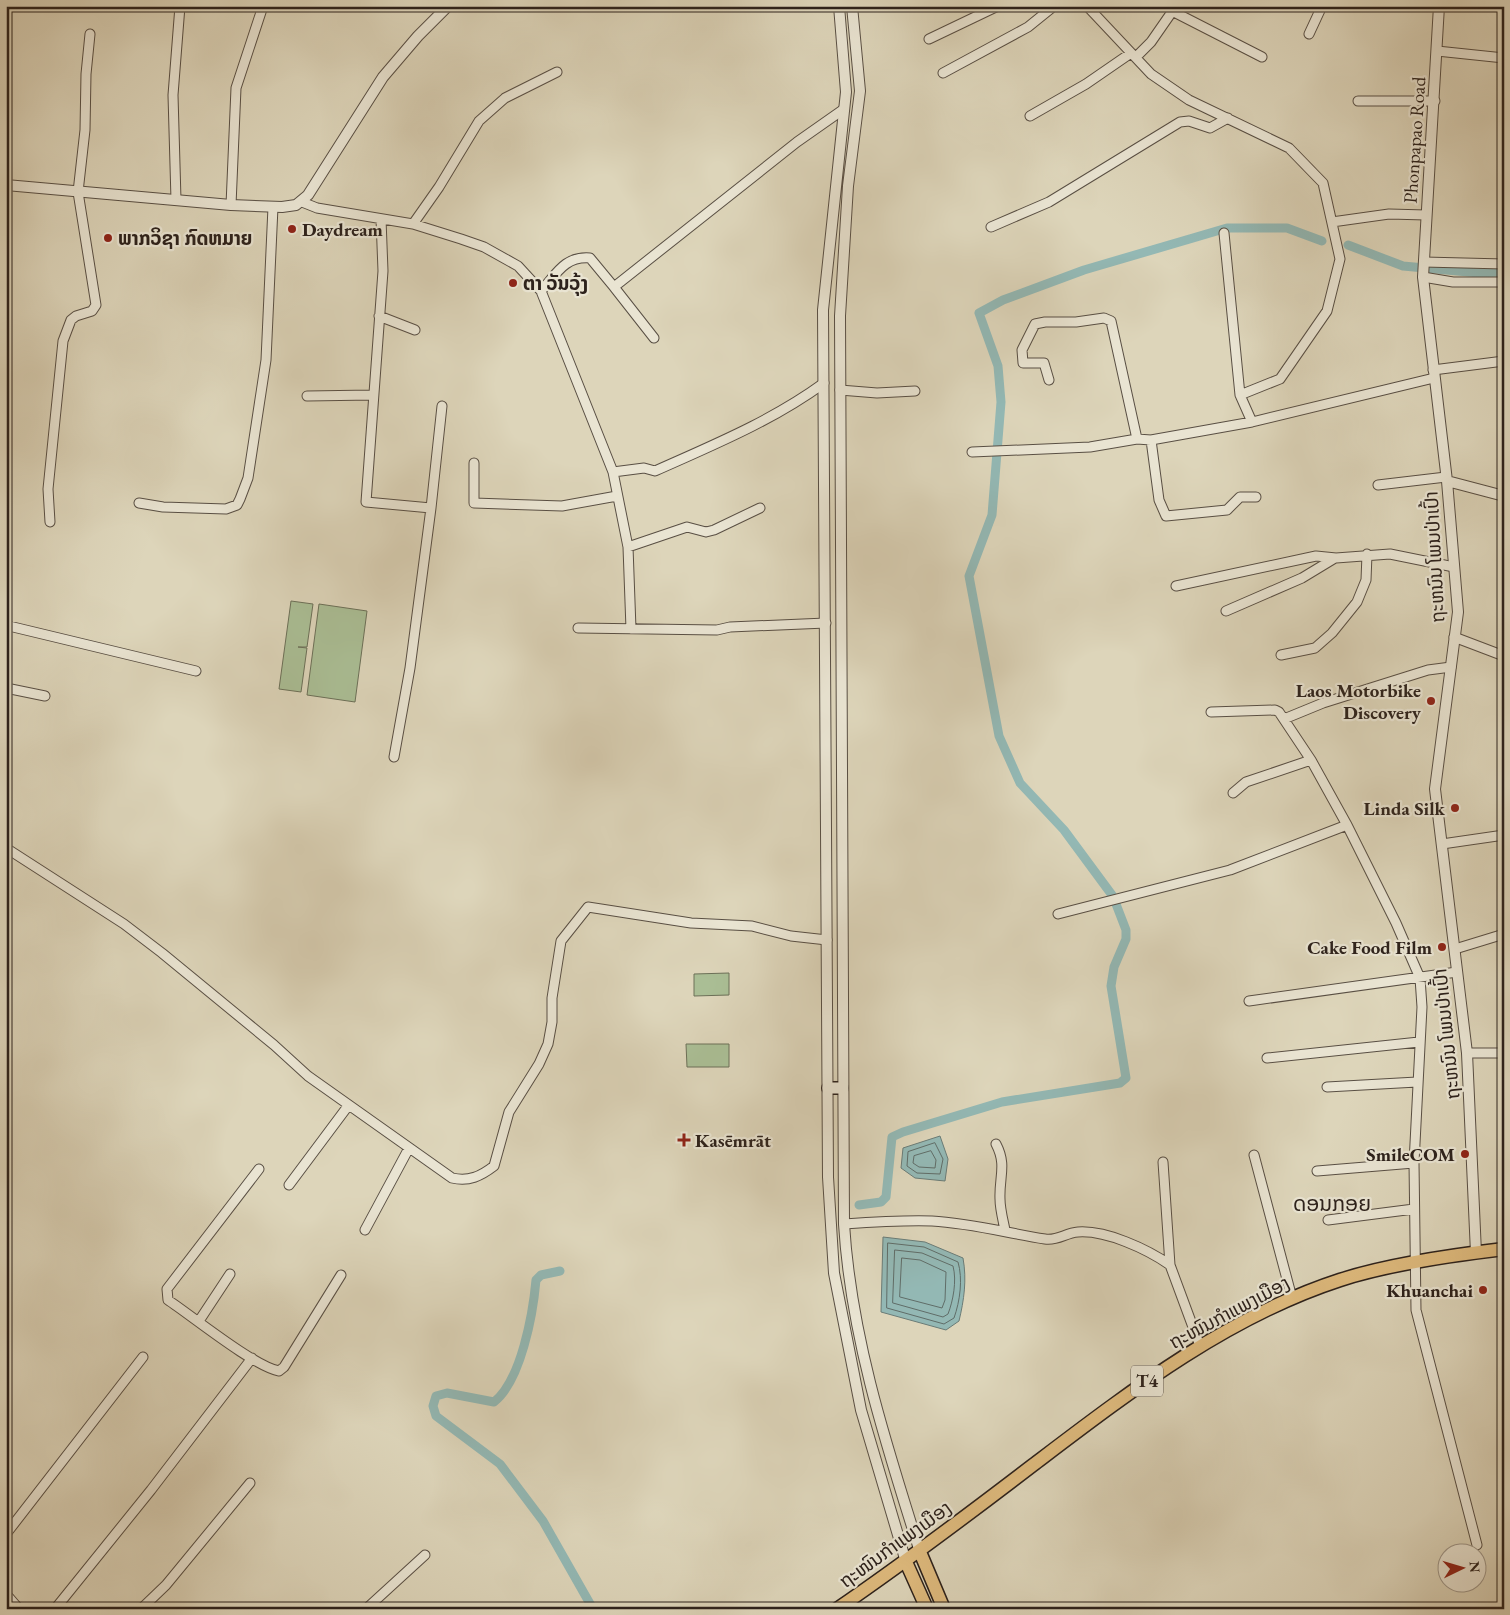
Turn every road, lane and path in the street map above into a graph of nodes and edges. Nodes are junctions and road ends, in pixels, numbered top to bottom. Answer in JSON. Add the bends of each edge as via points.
{"nodes":[{"id":1,"x":180,"y":6,"type":"edge"},
{"id":2,"x":448,"y":6,"type":"edge"},
{"id":3,"x":839,"y":6,"type":"edge"},
{"id":4,"x":852,"y":6,"type":"edge"},
{"id":5,"x":998,"y":6,"type":"edge"},
{"id":6,"x":1054,"y":6,"type":"edge"},
{"id":7,"x":1087,"y":6,"type":"edge"},
{"id":8,"x":1322,"y":6,"type":"edge"},
{"id":9,"x":1439,"y":6,"type":"edge"},
{"id":10,"x":262,"y":9,"type":"dead end"},
{"id":11,"x":1174,"y":9,"type":"edge"},
{"id":12,"x":90,"y":34,"type":"dead end"},
{"id":13,"x":1309,"y":34,"type":"dead end"},
{"id":14,"x":929,"y":38,"type":"dead end"},
{"id":15,"x":1437,"y":51,"type":"junction"},
{"id":16,"x":1134,"y":55,"type":"junction"},
{"id":17,"x":1262,"y":57,"type":"dead end"},
{"id":18,"x":1504,"y":58,"type":"edge"},
{"id":19,"x":558,"y":72,"type":"dead end"},
{"id":20,"x":943,"y":73,"type":"dead end"},
{"id":21,"x":1435,"y":101,"type":"junction"},
{"id":22,"x":1358,"y":102,"type":"dead end"},
{"id":23,"x":844,"y":109,"type":"junction"},
{"id":24,"x":1030,"y":116,"type":"dead end"},
{"id":25,"x":1228,"y":118,"type":"junction"},
{"id":26,"x":6,"y":185,"type":"edge"},
{"id":27,"x":78,"y":192,"type":"junction"},
{"id":28,"x":176,"y":200,"type":"junction"},
{"id":29,"x":302,"y":202,"type":"junction"},
{"id":30,"x":230,"y":205,"type":"junction"},
{"id":31,"x":273,"y":207,"type":"junction"},
{"id":32,"x":1426,"y":215,"type":"junction"},
{"id":33,"x":381,"y":219,"type":"junction"},
{"id":34,"x":1332,"y":222,"type":"junction"},
{"id":35,"x":413,"y":224,"type":"junction"},
{"id":36,"x":991,"y":227,"type":"dead end"},
{"id":37,"x":1224,"y":234,"type":"dead end"},
{"id":38,"x":1423,"y":263,"type":"junction"},
{"id":39,"x":1504,"y":264,"type":"edge"},
{"id":40,"x":1423,"y":277,"type":"junction"},
{"id":41,"x":1504,"y":282,"type":"edge"},
{"id":42,"x":614,"y":287,"type":"junction"},
{"id":43,"x":541,"y":291,"type":"junction"},
{"id":44,"x":379,"y":316,"type":"junction"},
{"id":45,"x":415,"y":330,"type":"dead end"},
{"id":46,"x":654,"y":338,"type":"dead end"},
{"id":47,"x":1504,"y":361,"type":"edge"},
{"id":48,"x":1434,"y":374,"type":"junction"},
{"id":49,"x":1049,"y":380,"type":"dead end"},
{"id":50,"x":824,"y":383,"type":"junction"},
{"id":51,"x":840,"y":390,"type":"junction"},
{"id":52,"x":915,"y":391,"type":"dead end"},
{"id":53,"x":372,"y":395,"type":"junction"},
{"id":54,"x":1240,"y":395,"type":"junction"},
{"id":55,"x":307,"y":396,"type":"dead end"},
{"id":56,"x":442,"y":406,"type":"dead end"},
{"id":57,"x":1252,"y":422,"type":"junction"},
{"id":58,"x":1137,"y":439,"type":"junction"},
{"id":59,"x":1150,"y":440,"type":"junction"},
{"id":60,"x":972,"y":452,"type":"dead end"},
{"id":61,"x":474,"y":463,"type":"dead end"},
{"id":62,"x":613,"y":472,"type":"junction"},
{"id":63,"x":1447,"y":479,"type":"junction"},
{"id":64,"x":1378,"y":485,"type":"dead end"},
{"id":65,"x":617,"y":496,"type":"junction"},
{"id":66,"x":1504,"y":496,"type":"edge"},
{"id":67,"x":1256,"y":497,"type":"dead end"},
{"id":68,"x":139,"y":503,"type":"dead end"},
{"id":69,"x":431,"y":508,"type":"junction"},
{"id":70,"x":760,"y":508,"type":"dead end"},
{"id":71,"x":50,"y":522,"type":"dead end"},
{"id":72,"x":628,"y":547,"type":"junction"},
{"id":73,"x":1367,"y":554,"type":"junction"},
{"id":74,"x":1336,"y":558,"type":"junction"},
{"id":75,"x":1454,"y":566,"type":"junction"},
{"id":76,"x":6,"y":585,"type":"edge"},
{"id":77,"x":1176,"y":586,"type":"dead end"},
{"id":78,"x":6,"y":595,"type":"edge"},
{"id":79,"x":1226,"y":611,"type":"dead end"},
{"id":80,"x":826,"y":622,"type":"junction"},
{"id":81,"x":6,"y":623,"type":"edge"},
{"id":82,"x":578,"y":628,"type":"dead end"},
{"id":83,"x":631,"y":629,"type":"junction"},
{"id":84,"x":1454,"y":637,"type":"junction"},
{"id":85,"x":1281,"y":655,"type":"dead end"},
{"id":86,"x":1504,"y":656,"type":"edge"},
{"id":87,"x":1451,"y":667,"type":"junction"},
{"id":88,"x":196,"y":672,"type":"dead end"},
{"id":89,"x":6,"y":688,"type":"edge"},
{"id":90,"x":45,"y":696,"type":"dead end"},
{"id":91,"x":1211,"y":712,"type":"dead end"},
{"id":92,"x":1284,"y":719,"type":"junction"},
{"id":93,"x":394,"y":757,"type":"dead end"},
{"id":94,"x":1311,"y":760,"type":"junction"},
{"id":95,"x":1233,"y":794,"type":"dead end"},
{"id":96,"x":1347,"y":825,"type":"junction"},
{"id":97,"x":1504,"y":835,"type":"edge"},
{"id":98,"x":1442,"y":844,"type":"junction"},
{"id":99,"x":6,"y":848,"type":"edge"},
{"id":100,"x":1058,"y":914,"type":"dead end"},
{"id":101,"x":1504,"y":934,"type":"edge"},
{"id":102,"x":827,"y":940,"type":"junction"},
{"id":103,"x":1455,"y":949,"type":"junction"},
{"id":104,"x":1457,"y":972,"type":"junction"},
{"id":105,"x":1420,"y":978,"type":"junction"},
{"id":106,"x":1249,"y":1001,"type":"dead end"},
{"id":107,"x":1419,"y":1042,"type":"junction"},
{"id":108,"x":1467,"y":1053,"type":"junction"},
{"id":109,"x":1504,"y":1053,"type":"edge"},
{"id":110,"x":1267,"y":1058,"type":"dead end"},
{"id":111,"x":1417,"y":1082,"type":"junction"},
{"id":112,"x":1327,"y":1087,"type":"dead end"},
{"id":113,"x":828,"y":1088,"type":"junction"},
{"id":114,"x":842,"y":1088,"type":"junction"},
{"id":115,"x":348,"y":1106,"type":"junction"},
{"id":116,"x":996,"y":1144,"type":"dead end"},
{"id":117,"x":409,"y":1148,"type":"junction"},
{"id":118,"x":1254,"y":1155,"type":"dead end"},
{"id":119,"x":1163,"y":1162,"type":"dead end"},
{"id":120,"x":1414,"y":1163,"type":"junction"},
{"id":121,"x":259,"y":1169,"type":"dead end"},
{"id":122,"x":1317,"y":1171,"type":"dead end"},
{"id":123,"x":289,"y":1185,"type":"dead end"},
{"id":124,"x":1414,"y":1209,"type":"junction"},
{"id":125,"x":1328,"y":1220,"type":"dead end"},
{"id":126,"x":844,"y":1224,"type":"junction"},
{"id":127,"x":365,"y":1230,"type":"dead end"},
{"id":128,"x":1006,"y":1230,"type":"junction"},
{"id":129,"x":1504,"y":1250,"type":"edge"},
{"id":130,"x":1476,"y":1252,"type":"junction"},
{"id":131,"x":1416,"y":1262,"type":"junction"},
{"id":132,"x":1170,"y":1265,"type":"junction"},
{"id":133,"x":230,"y":1274,"type":"dead end"},
{"id":134,"x":341,"y":1275,"type":"dead end"},
{"id":135,"x":1292,"y":1298,"type":"junction"},
{"id":136,"x":199,"y":1321,"type":"junction"},
{"id":137,"x":1200,"y":1346,"type":"junction"},
{"id":138,"x":143,"y":1357,"type":"dead end"},
{"id":139,"x":252,"y":1358,"type":"junction"},
{"id":140,"x":250,"y":1483,"type":"dead end"},
{"id":141,"x":6,"y":1534,"type":"edge"},
{"id":142,"x":1476,"y":1542,"type":"edge"},
{"id":143,"x":920,"y":1552,"type":"junction"},
{"id":144,"x":425,"y":1555,"type":"dead end"},
{"id":145,"x":906,"y":1562,"type":"junction"},
{"id":146,"x":6,"y":1594,"type":"edge"},
{"id":147,"x":19,"y":1609,"type":"edge"},
{"id":148,"x":56,"y":1609,"type":"edge"},
{"id":149,"x":141,"y":1609,"type":"edge"},
{"id":150,"x":366,"y":1609,"type":"edge"},
{"id":151,"x":837,"y":1609,"type":"edge"},
{"id":152,"x":927,"y":1609,"type":"edge"},
{"id":153,"x":944,"y":1609,"type":"edge"}],
"edges":[{"from":1,"to":28,"type":"street","via":[[174,95]]},
{"from":2,"to":29,"type":"street","via":[[383,77]]},
{"from":3,"to":23,"type":"street","via":[[846,92]]},
{"from":4,"to":51,"type":"street","via":[[860,91],[848,186],[840,316]]},
{"from":5,"to":14,"type":"street"},
{"from":6,"to":20,"type":"street","via":[[1028,27]]},
{"from":7,"to":16,"type":"street"},
{"from":8,"to":13,"type":"street"},
{"from":9,"to":15,"type":"street","name":"Phonpapao Road"},
{"from":10,"to":30,"type":"street","via":[[236,88]]},
{"from":11,"to":16,"type":"street","via":[[1152,42]]},
{"from":11,"to":17,"type":"street"},
{"from":12,"to":27,"type":"street"},
{"from":15,"to":18,"type":"street"},
{"from":15,"to":21,"type":"street","name":"Phonpapao Road"},
{"from":16,"to":24,"type":"street"},
{"from":16,"to":25,"type":"street","via":[[1151,74],[1189,100]]},
{"from":19,"to":35,"type":"street","via":[[506,98],[479,121]]},
{"from":21,"to":22,"type":"street"},
{"from":21,"to":32,"type":"street","name":"Phonpapao Road"},
{"from":23,"to":42,"type":"street","via":[[796,142]]},
{"from":23,"to":50,"type":"street","via":[[824,310]]},
{"from":25,"to":34,"type":"street","via":[[1289,148],[1323,183]]},
{"from":25,"to":36,"type":"street","via":[[1210,128],[1189,121],[1180,122],[1049,202]]},
{"from":26,"to":27,"type":"street"},
{"from":27,"to":28,"type":"street"},
{"from":27,"to":71,"type":"street","via":[[96,305],[92,311],[71,320],[63,341],[48,489]]},
{"from":28,"to":30,"type":"street"},
{"from":29,"to":31,"type":"street","via":[[290,207]]},
{"from":29,"to":33,"type":"street","via":[[317,208]]},
{"from":30,"to":31,"type":"street"},
{"from":31,"to":68,"type":"street","via":[[266,360],[248,478],[240,499],[237,505],[226,509]]},
{"from":32,"to":34,"type":"street","via":[[1389,214]]},
{"from":32,"to":38,"type":"street","name":"Phonpapao Road"},
{"from":33,"to":35,"type":"street"},
{"from":33,"to":44,"type":"street","via":[[383,271]]},
{"from":34,"to":54,"type":"street","via":[[1340,259],[1327,311],[1280,379]]},
{"from":35,"to":43,"type":"street","via":[[484,247],[518,266]]},
{"from":37,"to":54,"type":"street"},
{"from":38,"to":39,"type":"street"},
{"from":38,"to":40,"type":"street","name":"Phonpapao Road"},
{"from":40,"to":41,"type":"street","via":[[1453,282]]},
{"from":40,"to":48,"type":"street","name":"ຖະຫນົນ ໂພນປ່າເປົ້າ"},
{"from":42,"to":43,"type":"street","via":[[590,258],[579,257],[567,262]]},
{"from":42,"to":46,"type":"street"},
{"from":43,"to":62,"type":"street"},
{"from":44,"to":45,"type":"street"},
{"from":44,"to":53,"type":"street"},
{"from":47,"to":48,"type":"street"},
{"from":48,"to":57,"type":"street"},
{"from":48,"to":63,"type":"street","name":"ຖະຫນົນ ໂພນປ່າເປົ້າ"},
{"from":49,"to":58,"type":"street","via":[[1044,363],[1023,363],[1022,350],[1035,324],[1104,318],[1111,321]]},
{"from":50,"to":62,"type":"street","via":[[787,408],[734,436],[655,471],[644,468]]},
{"from":50,"to":80,"type":"street"},
{"from":51,"to":52,"type":"street","via":[[877,393]]},
{"from":51,"to":114,"type":"street"},
{"from":53,"to":55,"type":"street"},
{"from":53,"to":69,"type":"street","via":[[366,502]]},
{"from":54,"to":57,"type":"street"},
{"from":56,"to":69,"type":"street"},
{"from":57,"to":59,"type":"street"},
{"from":58,"to":59,"type":"street"},
{"from":58,"to":60,"type":"street","via":[[1090,447]]},
{"from":59,"to":67,"type":"street","via":[[1159,500],[1166,516],[1227,510],[1240,497]]},
{"from":61,"to":65,"type":"street","via":[[474,503],[562,506]]},
{"from":62,"to":65,"type":"street"},
{"from":63,"to":64,"type":"street"},
{"from":63,"to":66,"type":"street"},
{"from":63,"to":75,"type":"street","name":"ຖະຫນົນ ໂພນປ່າເປົ້າ"},
{"from":65,"to":72,"type":"street"},
{"from":69,"to":93,"type":"street","via":[[410,668]]},
{"from":70,"to":72,"type":"street","via":[[714,530],[706,532],[687,527]]},
{"from":72,"to":83,"type":"street"},
{"from":73,"to":74,"type":"street"},
{"from":73,"to":75,"type":"street","via":[[1390,554]]},
{"from":73,"to":85,"type":"street","via":[[1366,580],[1357,602],[1332,632],[1315,648]]},
{"from":74,"to":77,"type":"street","via":[[1294,559]]},
{"from":74,"to":79,"type":"street","via":[[1302,578]]},
{"from":75,"to":84,"type":"street","name":"ຖະຫນົນ ໂພນປ່າເປົ້າ","via":[[1458,612]]},
{"from":76,"to":78,"type":"street"},
{"from":80,"to":83,"type":"street","via":[[717,630]]},
{"from":80,"to":102,"type":"street"},
{"from":81,"to":88,"type":"street"},
{"from":82,"to":83,"type":"street"},
{"from":84,"to":86,"type":"street"},
{"from":84,"to":87,"type":"street","name":"ຖະຫນົນ ໂພນປ່າເປົ້າ"},
{"from":87,"to":92,"type":"street","via":[[1428,670],[1323,703]]},
{"from":87,"to":98,"type":"street","name":"ຖະຫນົນ ໂພນປ່າເປົ້າ","via":[[1435,789]]},
{"from":89,"to":90,"type":"street"},
{"from":91,"to":92,"type":"street","via":[[1275,710]]},
{"from":92,"to":94,"type":"street"},
{"from":94,"to":95,"type":"street","via":[[1246,782]]},
{"from":94,"to":96,"type":"street"},
{"from":96,"to":100,"type":"street","via":[[1230,870]]},
{"from":96,"to":105,"type":"street"},
{"from":97,"to":98,"type":"street"},
{"from":98,"to":103,"type":"street","name":"ຖະຫນົນ ໂພນປ່າເປົ້າ"},
{"from":99,"to":115,"type":"street","via":[[116,919],[162,953]]},
{"from":101,"to":103,"type":"street"},
{"from":102,"to":113,"type":"street"},
{"from":102,"to":117,"type":"street","via":[[791,936],[752,926],[691,923],[588,907],[561,941],[548,1044],[510,1112],[494,1166],[470,1180],[461,1180],[452,1178]]},
{"from":103,"to":104,"type":"street","name":"ຖະຫນົນ ໂພນປ່າເປົ້າ"},
{"from":104,"to":105,"type":"street"},
{"from":104,"to":108,"type":"street","name":"ຖະຫນົນ ໂພນປ່າເປົ້າ"},
{"from":105,"to":106,"type":"street"},
{"from":105,"to":107,"type":"street"},
{"from":107,"to":110,"type":"street"},
{"from":107,"to":111,"type":"street"},
{"from":108,"to":109,"type":"street"},
{"from":108,"to":130,"type":"street","name":"ຖະຫນົນ ໂພນປ່າເປົ້າ"},
{"from":111,"to":112,"type":"street"},
{"from":111,"to":120,"type":"street"},
{"from":113,"to":114,"type":"main road"},
{"from":113,"to":145,"type":"street","via":[[828,1178],[834,1273],[861,1410]]},
{"from":114,"to":126,"type":"street"},
{"from":115,"to":117,"type":"street"},
{"from":115,"to":123,"type":"street"},
{"from":116,"to":128,"type":"street","via":[[1003,1172],[1000,1199]]},
{"from":117,"to":127,"type":"street"},
{"from":118,"to":135,"type":"street"},
{"from":119,"to":132,"type":"street"},
{"from":120,"to":122,"type":"street"},
{"from":120,"to":124,"type":"street"},
{"from":121,"to":136,"type":"street","via":[[167,1289],[168,1300]]},
{"from":124,"to":125,"type":"street"},
{"from":124,"to":131,"type":"street"},
{"from":126,"to":128,"type":"street","via":[[933,1221]]},
{"from":126,"to":143,"type":"street","via":[[847,1269],[874,1405]]},
{"from":128,"to":132,"type":"street","via":[[1052,1239],[1079,1232],[1105,1236],[1156,1256]]},
{"from":129,"to":130,"type":"main road","name":"ຖະໜົນກຳແພງເມືອງ","number":"T4"},
{"from":130,"to":131,"type":"main road","name":"ຖະໜົນກຳແພງເມືອງ","number":"T4"},
{"from":131,"to":135,"type":"main road","name":"ຖະໜົນກຳແພງເມືອງ","number":"T4","via":[[1342,1279]]},
{"from":131,"to":142,"type":"street","via":[[1416,1310]]},
{"from":132,"to":137,"type":"street"},
{"from":133,"to":136,"type":"street"},
{"from":134,"to":139,"type":"street","via":[[284,1367],[279,1371],[272,1370]]},
{"from":135,"to":137,"type":"main road","name":"ຖະໜົນກຳແພງເມືອງ","number":"T4"},
{"from":136,"to":139,"type":"street"},
{"from":137,"to":143,"type":"main road","name":"ຖະໜົນກຳແພງເມືອງ","number":"T4","via":[[1104,1411]]},
{"from":138,"to":141,"type":"street"},
{"from":139,"to":148,"type":"street"},
{"from":140,"to":149,"type":"street","via":[[166,1585]]},
{"from":143,"to":145,"type":"main road","name":"ຖະໜົນກຳແພງເມືອງ","number":"T4"},
{"from":143,"to":153,"type":"main road"},
{"from":144,"to":150,"type":"street"},
{"from":145,"to":151,"type":"main road","name":"ຖະໜົນກຳແພງເມືອງ","number":"T4"},
{"from":145,"to":152,"type":"main road"},
{"from":146,"to":147,"type":"street"}]}
